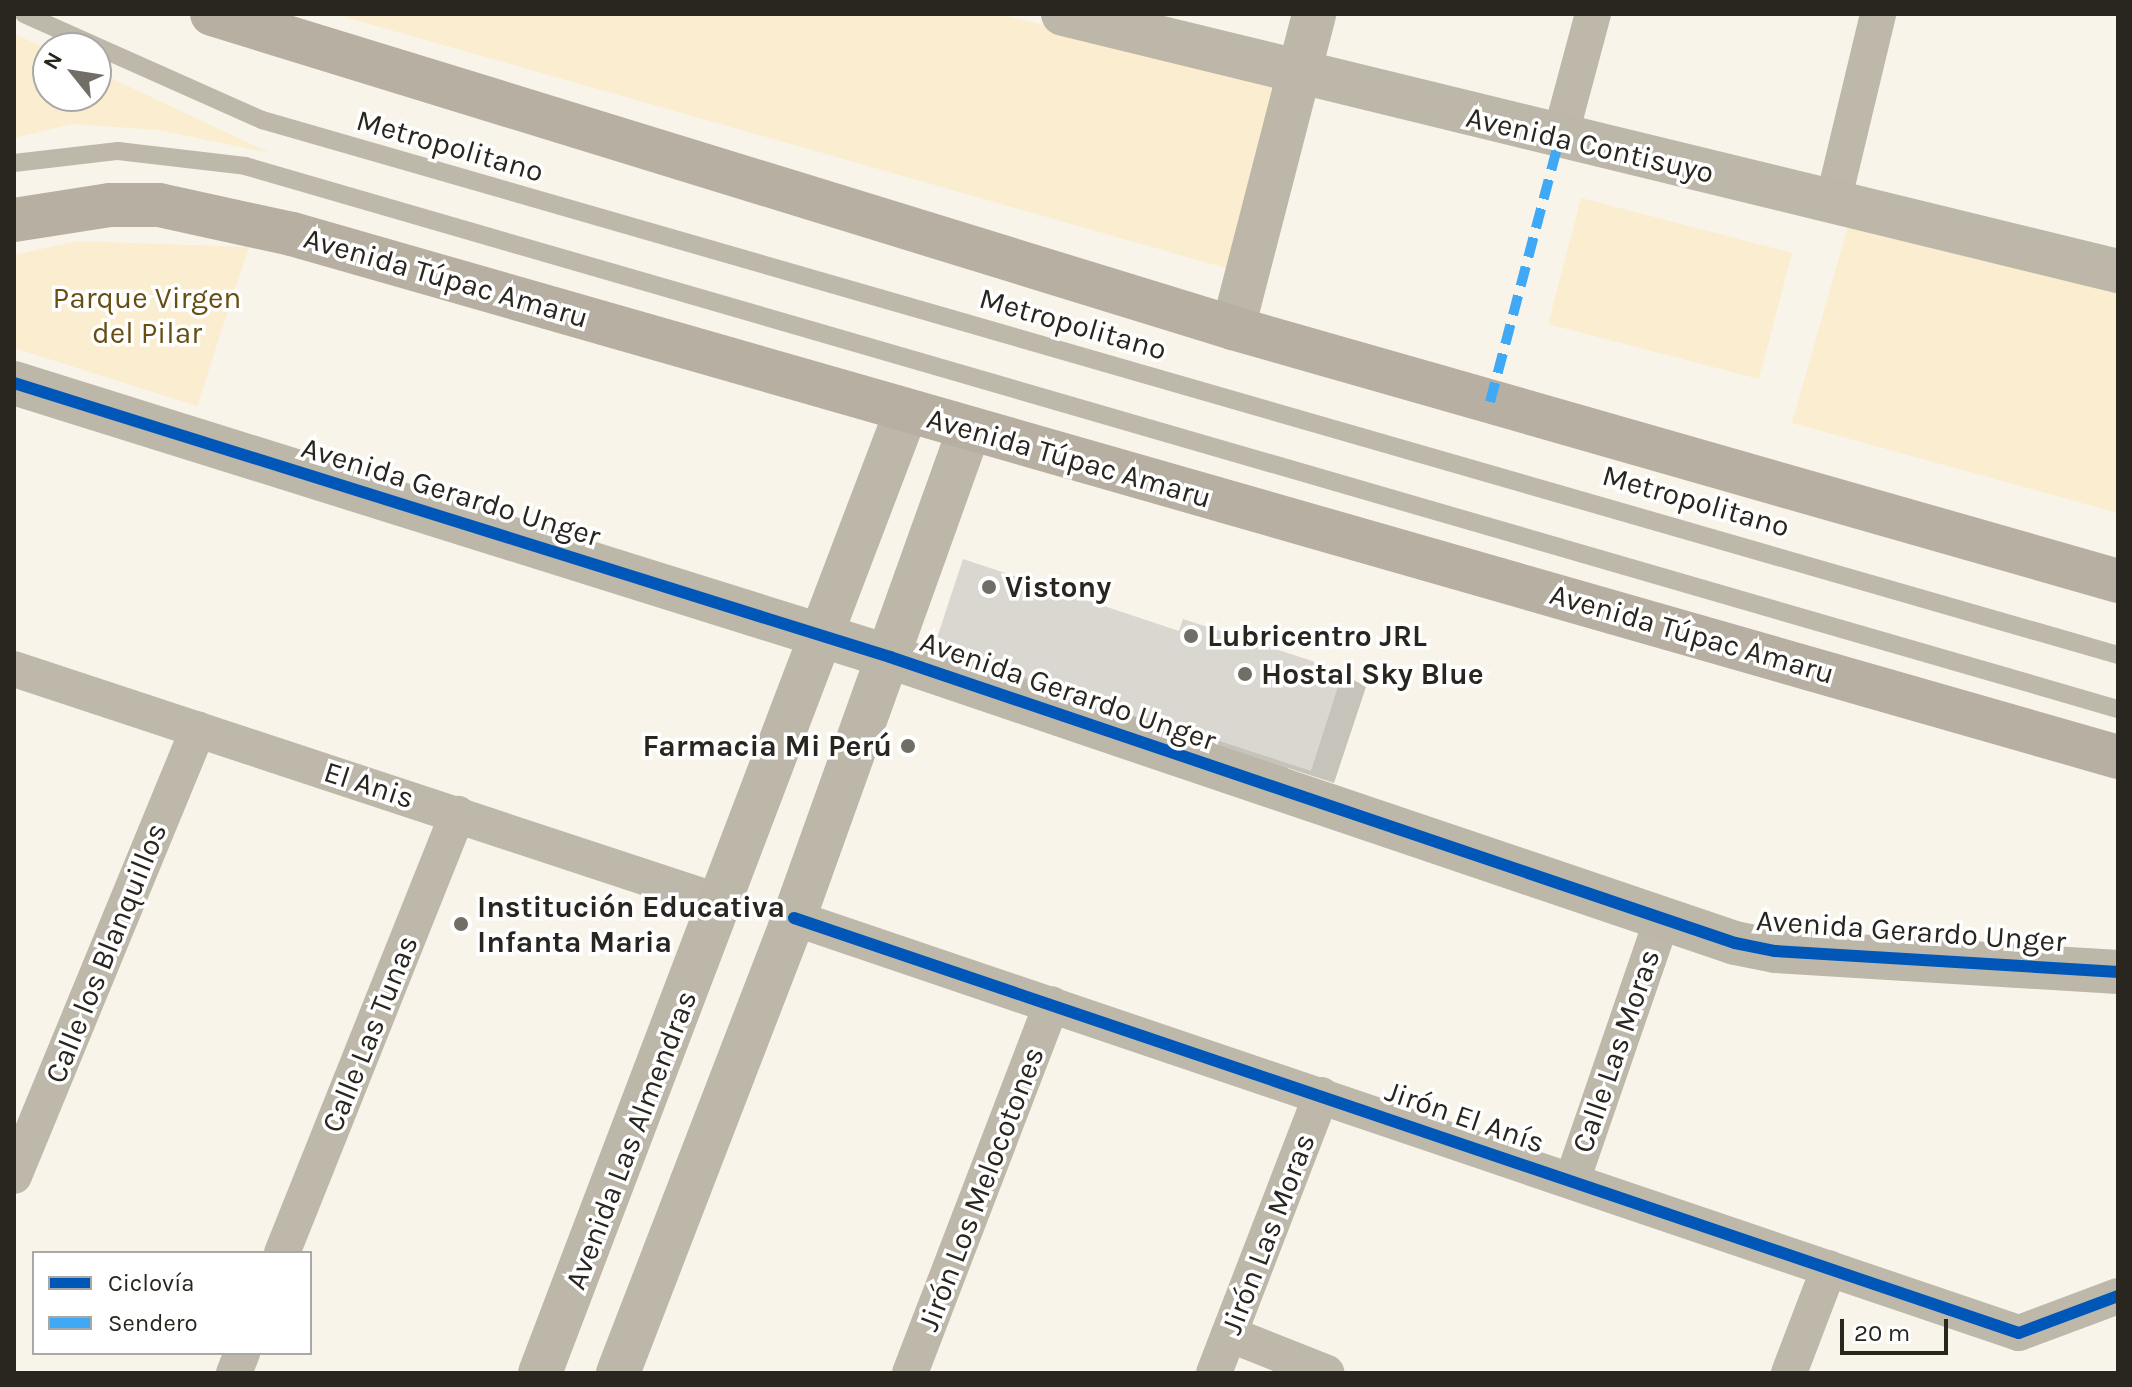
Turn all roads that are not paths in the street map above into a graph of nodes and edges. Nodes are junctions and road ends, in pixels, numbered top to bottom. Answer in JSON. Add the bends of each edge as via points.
{"nodes":[{"id":1,"x":24,"y":14,"type":"edge"},
{"id":2,"x":212,"y":14,"type":"edge"},
{"id":3,"x":1063,"y":14,"type":"edge"},
{"id":4,"x":1314,"y":14,"type":"edge"},
{"id":5,"x":1593,"y":14,"type":"edge"},
{"id":6,"x":1878,"y":14,"type":"edge"},
{"id":7,"x":1299,"y":75,"type":"junction"},
{"id":8,"x":1560,"y":137,"type":"junction"},
{"id":9,"x":14,"y":163,"type":"edge"},
{"id":10,"x":1833,"y":202,"type":"junction"},
{"id":11,"x":14,"y":220,"type":"edge"},
{"id":12,"x":2118,"y":271,"type":"edge"},
{"id":13,"x":1233,"y":328,"type":"junction"},
{"id":14,"x":14,"y":383,"type":"edge"},
{"id":15,"x":906,"y":412,"type":"junction"},
{"id":16,"x":969,"y":430,"type":"junction"},
{"id":17,"x":2118,"y":581,"type":"edge"},
{"id":18,"x":824,"y":636,"type":"junction"},
{"id":19,"x":2118,"y":655,"type":"edge"},
{"id":20,"x":890,"y":657,"type":"junction"},
{"id":21,"x":14,"y":669,"type":"edge"},
{"id":22,"x":2118,"y":709,"type":"edge"},
{"id":23,"x":198,"y":729,"type":"junction"},
{"id":24,"x":2118,"y":757,"type":"edge"},
{"id":25,"x":458,"y":814,"type":"junction"},
{"id":26,"x":723,"y":903,"type":"junction"},
{"id":27,"x":794,"y":918,"type":"junction"},
{"id":28,"x":1661,"y":922,"type":"junction"},
{"id":29,"x":2118,"y":972,"type":"edge"},
{"id":30,"x":1052,"y":1004,"type":"junction"},
{"id":31,"x":1321,"y":1095,"type":"junction"},
{"id":32,"x":14,"y":1176,"type":"edge"},
{"id":33,"x":1572,"y":1181,"type":"junction"},
{"id":34,"x":283,"y":1251,"type":"edge"},
{"id":35,"x":1829,"y":1268,"type":"junction"},
{"id":36,"x":2118,"y":1296,"type":"edge"},
{"id":37,"x":1229,"y":1334,"type":"junction"},
{"id":38,"x":540,"y":1373,"type":"edge"},
{"id":39,"x":618,"y":1373,"type":"edge"},
{"id":40,"x":910,"y":1373,"type":"edge"},
{"id":41,"x":1214,"y":1373,"type":"edge"},
{"id":42,"x":1327,"y":1373,"type":"edge"},
{"id":43,"x":1789,"y":1373,"type":"edge"}],
"edges":[{"from":1,"to":19,"type":"lane","name":"Metropolitano","via":[[262,120]]},
{"from":2,"to":13,"type":"main road"},
{"from":3,"to":7,"type":"street","name":"Avenida Contisuyo"},
{"from":4,"to":7,"type":"street"},
{"from":5,"to":8,"type":"street"},
{"from":6,"to":10,"type":"street"},
{"from":7,"to":8,"type":"street","name":"Avenida Contisuyo"},
{"from":7,"to":13,"type":"street"},
{"from":8,"to":10,"type":"street","name":"Avenida Contisuyo"},
{"from":9,"to":22,"type":"lane","via":[[118,151],[245,166]]},
{"from":10,"to":12,"type":"street","name":"Avenida Contisuyo"},
{"from":11,"to":15,"type":"main road","name":"Avenida Túpac Amaru","via":[[110,205],[210,213]]},
{"from":13,"to":17,"type":"main road"},
{"from":14,"to":18,"type":"street","name":"Avenida Gerardo Unger"},
{"from":15,"to":16,"type":"main road","name":"Avenida Túpac Amaru"},
{"from":15,"to":18,"type":"street","name":"Avenida Las Almendras"},
{"from":16,"to":20,"type":"street"},
{"from":16,"to":24,"type":"main road","name":"Avenida Túpac Amaru"},
{"from":18,"to":20,"type":"street","name":"Avenida Gerardo Unger"},
{"from":18,"to":26,"type":"street","name":"Avenida Las Almendras"},
{"from":20,"to":27,"type":"street"},
{"from":20,"to":28,"type":"street","name":"Avenida Gerardo Unger"},
{"from":21,"to":23,"type":"street","name":"El Anis"},
{"from":23,"to":25,"type":"street","name":"El Anis"},
{"from":23,"to":32,"type":"street","name":"Calle los Blanquillos"},
{"from":25,"to":26,"type":"street","name":"El Anis"},
{"from":25,"to":34,"type":"street","name":"Calle Las Tunas"},
{"from":26,"to":38,"type":"street","name":"Avenida Las Almendras"},
{"from":27,"to":30,"type":"street","name":"Jirón El Anís"},
{"from":27,"to":39,"type":"street"},
{"from":28,"to":29,"type":"street","name":"Avenida Gerardo Unger","via":[[1775,951]]},
{"from":28,"to":33,"type":"street","name":"Calle Las Moras"},
{"from":30,"to":31,"type":"street","name":"Jirón El Anís"},
{"from":30,"to":40,"type":"street","name":"Jirón Los Melocotones"},
{"from":31,"to":33,"type":"street","name":"Jirón El Anís"},
{"from":31,"to":37,"type":"street","name":"Jirón Las Moras"},
{"from":33,"to":35,"type":"street","name":"Jirón El Anís"},
{"from":35,"to":36,"type":"street","name":"Jirón El Anís","via":[[2019,1333]]},
{"from":35,"to":43,"type":"street"},
{"from":37,"to":41,"type":"street","name":"Jirón Las Moras"},
{"from":37,"to":42,"type":"street"}]}
